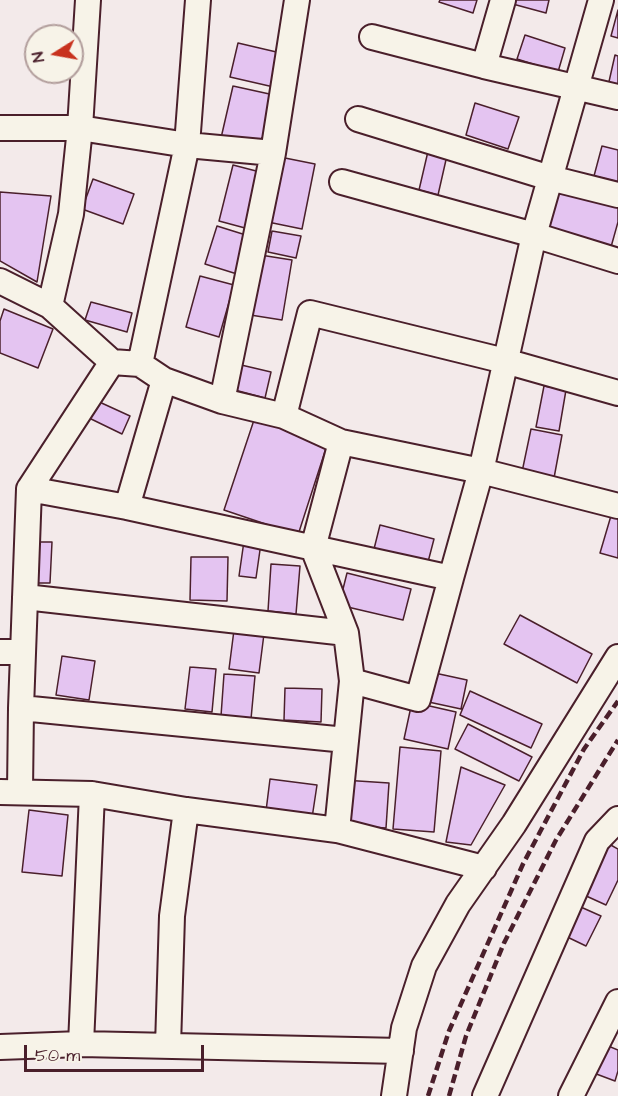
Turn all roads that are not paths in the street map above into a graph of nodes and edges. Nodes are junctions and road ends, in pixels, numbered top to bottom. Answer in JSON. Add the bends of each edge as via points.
{"nodes":[{"id":1,"x":88,"y":0,"type":"edge"},
{"id":2,"x":198,"y":0,"type":"edge"},
{"id":3,"x":297,"y":0,"type":"edge"},
{"id":4,"x":503,"y":0,"type":"edge"},
{"id":5,"x":601,"y":0,"type":"edge"},
{"id":6,"x":372,"y":37,"type":"dead end"},
{"id":7,"x":484,"y":66,"type":"junction"},
{"id":8,"x":578,"y":87,"type":"junction"},
{"id":9,"x":618,"y":97,"type":"edge"},
{"id":10,"x":358,"y":119,"type":"dead end"},
{"id":11,"x":0,"y":128,"type":"edge"},
{"id":12,"x":80,"y":128,"type":"junction"},
{"id":13,"x":187,"y":145,"type":"junction"},
{"id":14,"x":273,"y":153,"type":"junction"},
{"id":15,"x":550,"y":178,"type":"junction"},
{"id":16,"x":342,"y":182,"type":"dead end"},
{"id":17,"x":618,"y":195,"type":"edge"},
{"id":18,"x":534,"y":235,"type":"junction"},
{"id":19,"x":618,"y":261,"type":"edge"},
{"id":20,"x":3,"y":290,"type":"edge"},
{"id":21,"x":50,"y":306,"type":"junction"},
{"id":22,"x":505,"y":361,"type":"junction"},
{"id":23,"x":112,"y":362,"type":"junction"},
{"id":24,"x":140,"y":364,"type":"junction"},
{"id":25,"x":164,"y":380,"type":"junction"},
{"id":26,"x":618,"y":393,"type":"edge"},
{"id":27,"x":222,"y":401,"type":"junction"},
{"id":28,"x":284,"y":416,"type":"junction"},
{"id":29,"x":341,"y":442,"type":"junction"},
{"id":30,"x":481,"y":471,"type":"junction"},
{"id":31,"x":29,"y":489,"type":"junction"},
{"id":32,"x":618,"y":506,"type":"edge"},
{"id":33,"x":127,"y":507,"type":"junction"},
{"id":34,"x":313,"y":548,"type":"junction"},
{"id":35,"x":451,"y":578,"type":"junction"},
{"id":36,"x":25,"y":597,"type":"junction"},
{"id":37,"x":346,"y":633,"type":"junction"},
{"id":38,"x":11,"y":652,"type":"edge"},
{"id":39,"x":618,"y":657,"type":"edge"},
{"id":40,"x":352,"y":681,"type":"junction"},
{"id":41,"x":21,"y":708,"type":"junction"},
{"id":42,"x":346,"y":740,"type":"junction"},
{"id":43,"x":10,"y":791,"type":"edge"},
{"id":44,"x":92,"y":794,"type":"junction"},
{"id":45,"x":186,"y":810,"type":"junction"},
{"id":46,"x":618,"y":819,"type":"edge"},
{"id":47,"x":337,"y":830,"type":"junction"},
{"id":48,"x":484,"y":868,"type":"junction"},
{"id":49,"x":618,"y":1002,"type":"edge"},
{"id":50,"x":81,"y":1044,"type":"junction"},
{"id":51,"x":168,"y":1046,"type":"junction"},
{"id":52,"x":0,"y":1047,"type":"edge"},
{"id":53,"x":400,"y":1051,"type":"junction"},
{"id":54,"x":394,"y":1096,"type":"edge"},
{"id":55,"x":485,"y":1096,"type":"edge"},
{"id":56,"x":571,"y":1096,"type":"edge"}],
"edges":[{"from":1,"to":12,"type":"street"},
{"from":2,"to":13,"type":"street"},
{"from":3,"to":14,"type":"street"},
{"from":4,"to":7,"type":"street"},
{"from":5,"to":8,"type":"street"},
{"from":6,"to":7,"type":"street"},
{"from":7,"to":8,"type":"street"},
{"from":8,"to":9,"type":"street"},
{"from":8,"to":15,"type":"street"},
{"from":10,"to":15,"type":"street"},
{"from":11,"to":12,"type":"street"},
{"from":12,"to":13,"type":"street"},
{"from":12,"to":21,"type":"street","via":[[71,214]]},
{"from":13,"to":14,"type":"street"},
{"from":13,"to":24,"type":"street"},
{"from":14,"to":27,"type":"street"},
{"from":15,"to":17,"type":"street"},
{"from":15,"to":18,"type":"street"},
{"from":16,"to":18,"type":"street"},
{"from":18,"to":19,"type":"street"},
{"from":18,"to":22,"type":"street"},
{"from":20,"to":21,"type":"street"},
{"from":21,"to":23,"type":"street"},
{"from":22,"to":26,"type":"street"},
{"from":22,"to":28,"type":"street","via":[[310,313]]},
{"from":22,"to":30,"type":"street"},
{"from":23,"to":24,"type":"street"},
{"from":23,"to":31,"type":"street"},
{"from":24,"to":25,"type":"street"},
{"from":25,"to":27,"type":"street"},
{"from":25,"to":33,"type":"street"},
{"from":27,"to":28,"type":"street"},
{"from":28,"to":29,"type":"street"},
{"from":29,"to":30,"type":"street"},
{"from":29,"to":34,"type":"street"},
{"from":30,"to":32,"type":"street"},
{"from":30,"to":35,"type":"street"},
{"from":31,"to":33,"type":"street"},
{"from":31,"to":36,"type":"street"},
{"from":33,"to":34,"type":"street"},
{"from":34,"to":35,"type":"street"},
{"from":34,"to":37,"type":"street"},
{"from":35,"to":40,"type":"street","via":[[418,699]]},
{"from":36,"to":37,"type":"street"},
{"from":36,"to":38,"type":"street"},
{"from":37,"to":40,"type":"street"},
{"from":38,"to":41,"type":"street"},
{"from":39,"to":48,"type":"street"},
{"from":40,"to":42,"type":"street"},
{"from":41,"to":42,"type":"street"},
{"from":41,"to":43,"type":"street"},
{"from":42,"to":47,"type":"street"},
{"from":43,"to":44,"type":"street"},
{"from":44,"to":45,"type":"street"},
{"from":44,"to":50,"type":"street"},
{"from":45,"to":47,"type":"street"},
{"from":45,"to":51,"type":"street","via":[[172,916]]},
{"from":46,"to":55,"type":"street","via":[[597,841]]},
{"from":47,"to":48,"type":"street"},
{"from":48,"to":53,"type":"street","via":[[458,904],[424,966]]},
{"from":49,"to":56,"type":"street"},
{"from":50,"to":51,"type":"street"},
{"from":50,"to":52,"type":"street"},
{"from":51,"to":53,"type":"street"},
{"from":53,"to":54,"type":"street"}]}
